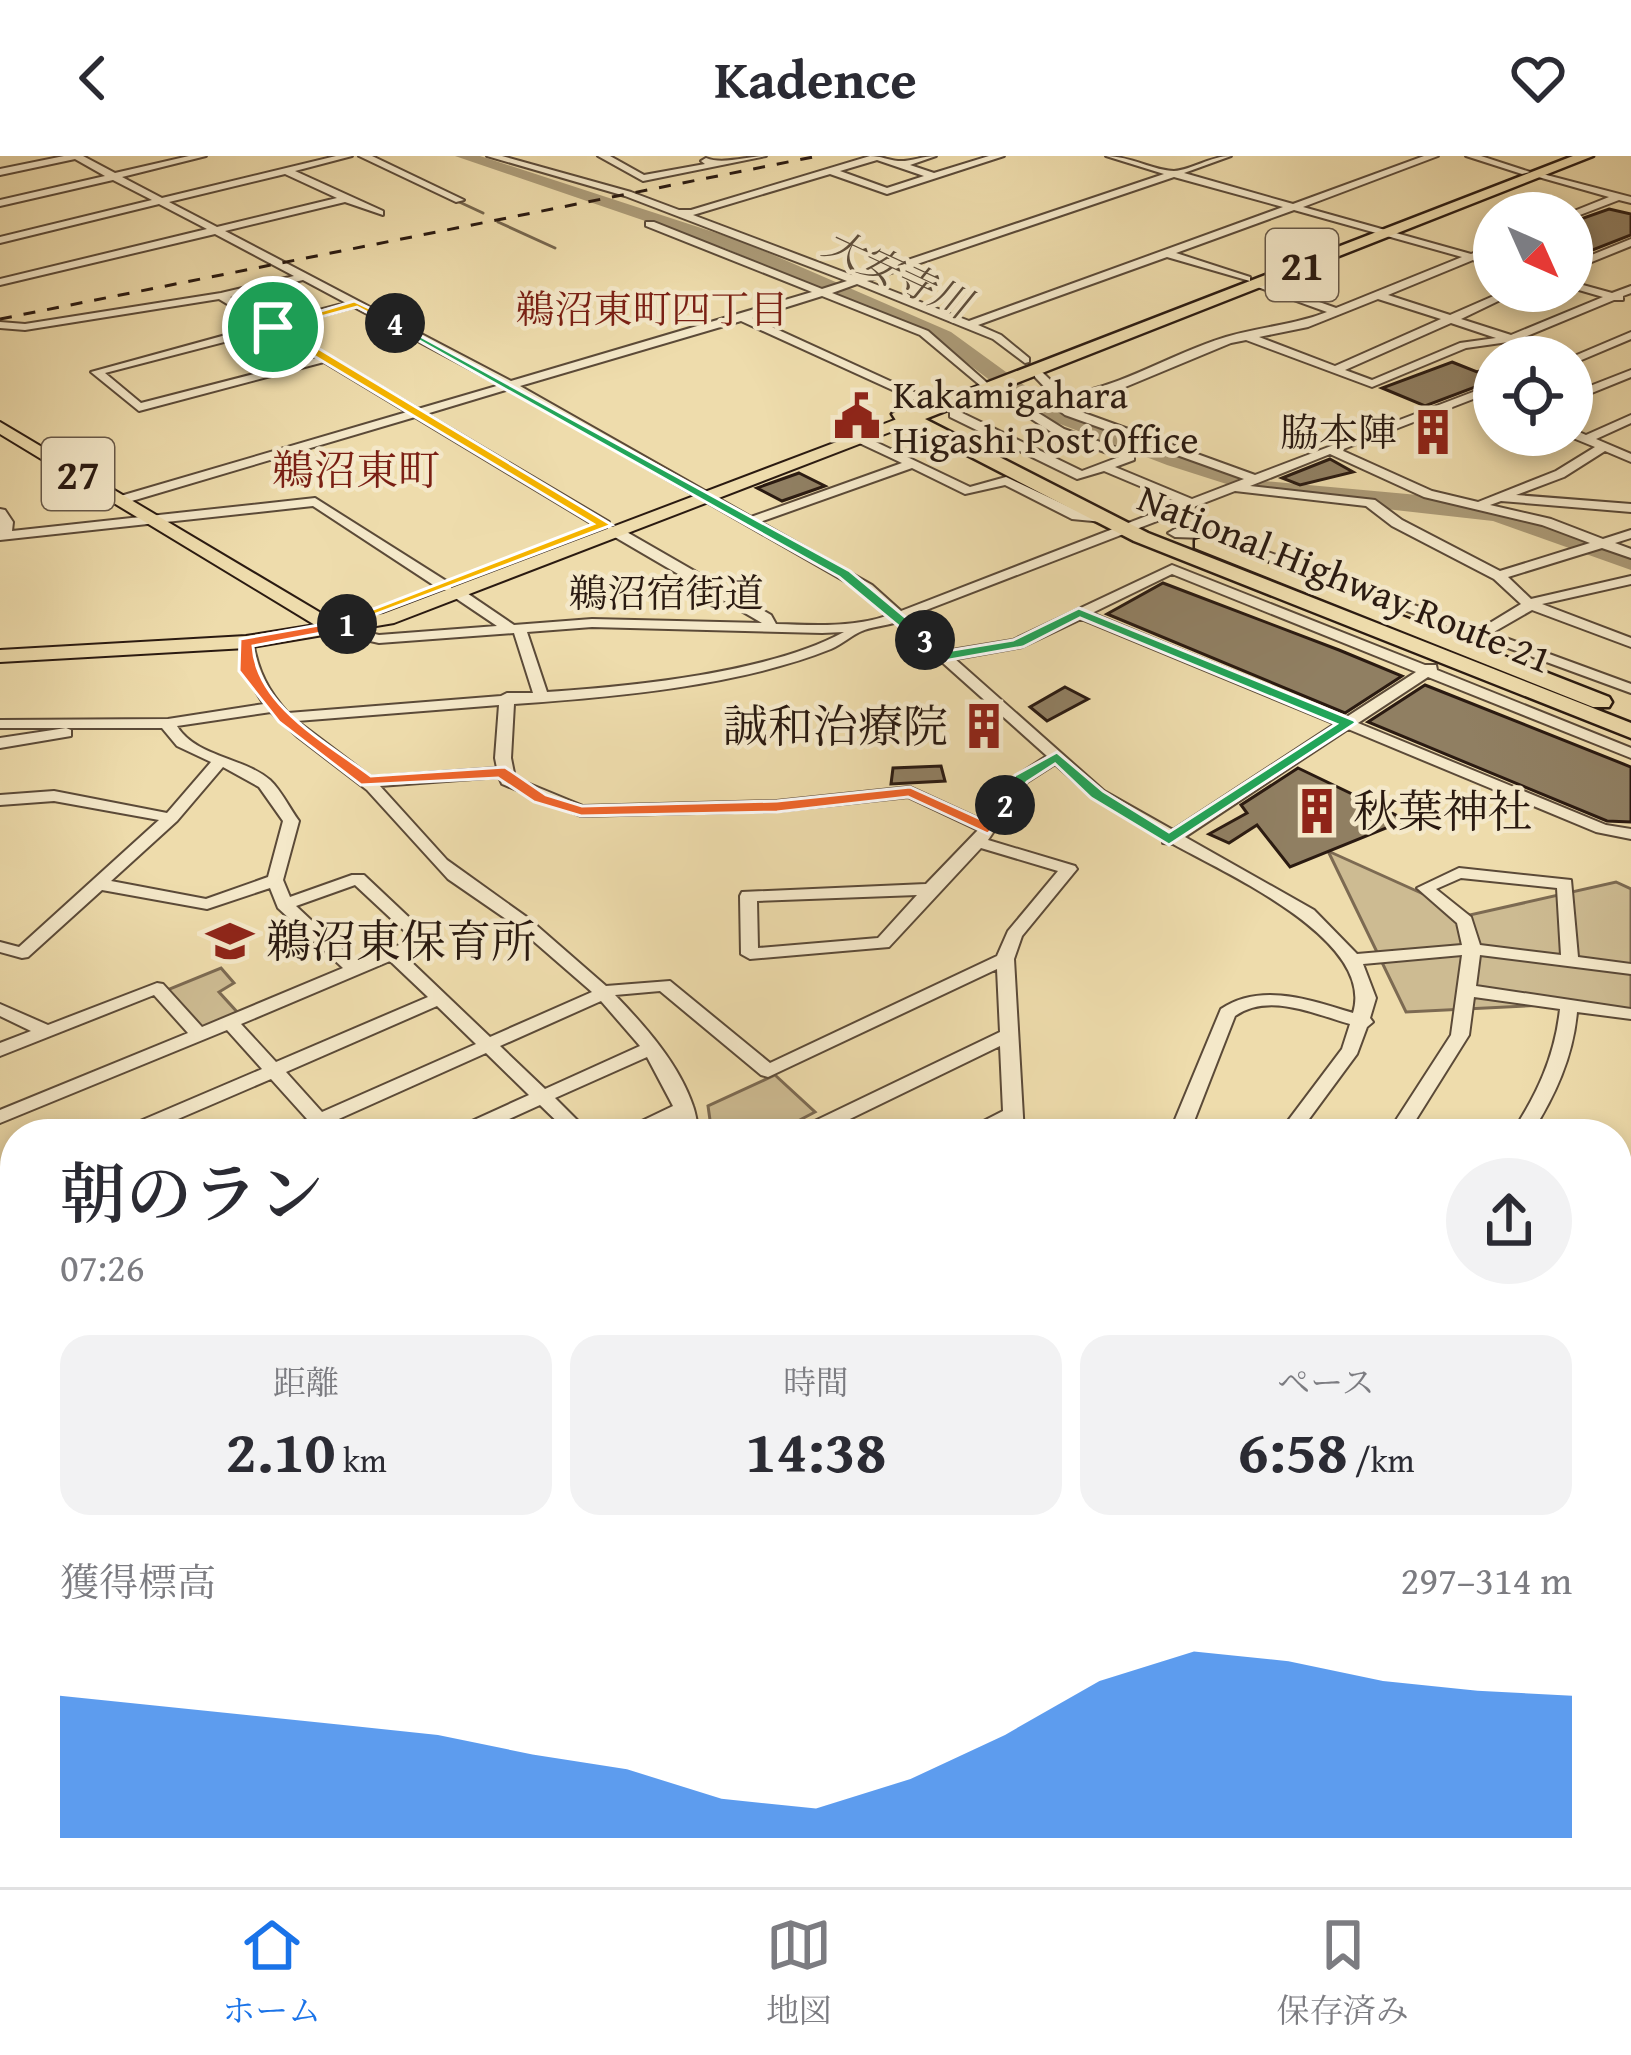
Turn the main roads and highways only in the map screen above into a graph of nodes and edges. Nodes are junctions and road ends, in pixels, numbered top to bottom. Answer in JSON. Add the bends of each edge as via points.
{"nodes":[{"id":1,"x":1566,"y":156,"type":"edge"},
{"id":2,"x":1586,"y":156,"type":"edge"},
{"id":3,"x":1531,"y":173,"type":"junction"},
{"id":4,"x":988,"y":386,"type":"junction"},
{"id":5,"x":910,"y":413,"type":"junction"},
{"id":6,"x":954,"y":423,"type":"junction"},
{"id":7,"x":1,"y":429,"type":"edge"},
{"id":8,"x":703,"y":491,"type":"junction"},
{"id":9,"x":1136,"y":526,"type":"junction"},
{"id":10,"x":451,"y":590,"type":"junction"},
{"id":11,"x":269,"y":591,"type":"junction"},
{"id":12,"x":335,"y":629,"type":"junction"},
{"id":13,"x":202,"y":645,"type":"junction"},
{"id":14,"x":0,"y":656,"type":"edge"},
{"id":15,"x":1631,"y":715,"type":"edge"},
{"id":16,"x":1631,"y":731,"type":"edge"}],
"edges":[{"from":1,"to":3,"type":"highway","number":"21"},
{"from":2,"to":3,"type":"highway","number":"21"},
{"from":3,"to":4,"type":"highway","number":"21"},
{"from":4,"to":5,"type":"highway","number":"21"},
{"from":4,"to":6,"type":"highway","via":[[941,416]]},
{"from":5,"to":6,"type":"highway","name":"National Highway Route 21"},
{"from":5,"to":8,"type":"main road"},
{"from":5,"to":8,"type":"main road"},
{"from":5,"to":9,"type":"highway","name":"National Highway Route 21","via":[[1102,518]]},
{"from":6,"to":9,"type":"highway","name":"National Highway Route 21"},
{"from":7,"to":11,"type":"main road","number":"27"},
{"from":8,"to":10,"type":"main road"},
{"from":9,"to":15,"type":"highway","name":"National Highway Route 21","via":[[1175,533]]},
{"from":9,"to":16,"type":"highway","name":"National Highway Route 21","via":[[1232,585]]},
{"from":10,"to":12,"type":"main road"},
{"from":10,"to":12,"type":"main road","via":[[407,612]]},
{"from":11,"to":12,"type":"main road","number":"27"},
{"from":11,"to":13,"type":"main road","via":[[274,626]]},
{"from":12,"to":13,"type":"main road"},
{"from":13,"to":14,"type":"main road"}]}
